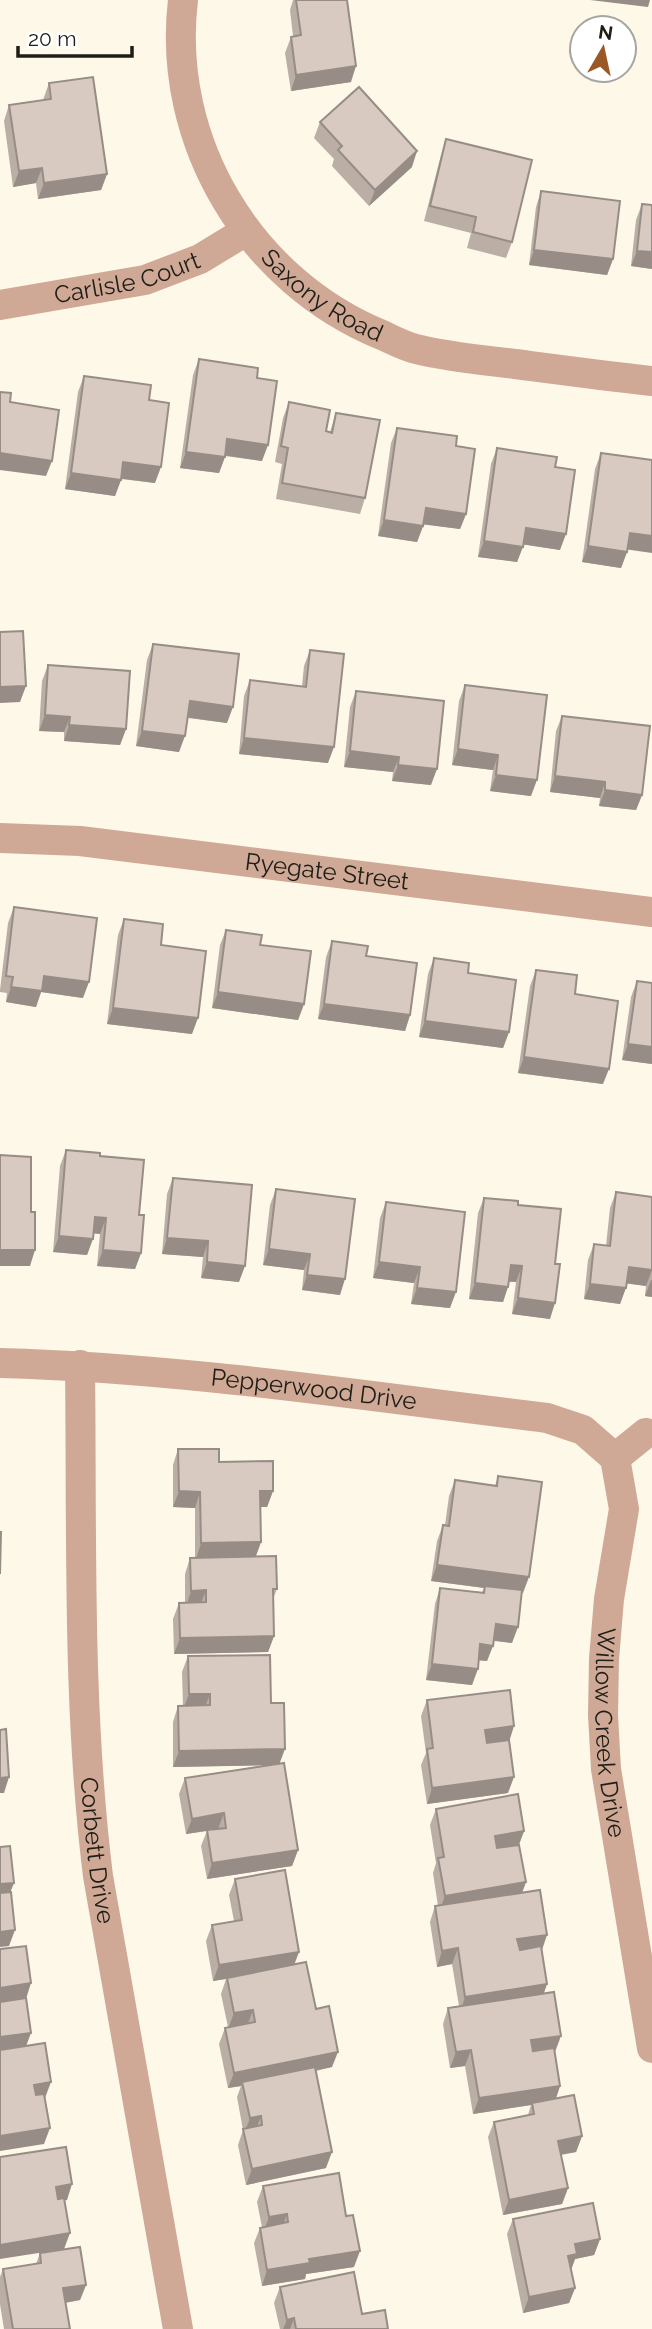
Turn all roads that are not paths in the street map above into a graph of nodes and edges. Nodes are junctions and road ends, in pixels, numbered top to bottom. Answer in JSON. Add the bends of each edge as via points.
{"nodes":[{"id":1,"x":183,"y":0,"type":"edge"},
{"id":2,"x":246,"y":231,"type":"junction"},
{"id":3,"x":0,"y":306,"type":"edge"},
{"id":4,"x":652,"y":382,"type":"edge"},
{"id":5,"x":0,"y":838,"type":"edge"},
{"id":6,"x":652,"y":912,"type":"edge"},
{"id":7,"x":0,"y":1363,"type":"edge"},
{"id":8,"x":80,"y":1365,"type":"junction"},
{"id":9,"x":646,"y":1433,"type":"dead end"},
{"id":10,"x":615,"y":1458,"type":"junction"},
{"id":11,"x":652,"y":2048,"type":"edge"},
{"id":12,"x":178,"y":2329,"type":"edge"}],
"edges":[{"from":1,"to":2,"type":"street","name":"Saxony Road","via":[[181,63],[188,110],[203,156]]},
{"from":2,"to":3,"type":"street","name":"Carlisle Court","via":[[200,259],[145,280]]},
{"from":2,"to":4,"type":"street","name":"Saxony Road","via":[[279,269],[317,301],[359,326],[414,348]]},
{"from":5,"to":6,"type":"street","name":"Ryegate Street","via":[[80,841]]},
{"from":7,"to":8,"type":"street","name":"Pepperwood Drive"},
{"from":8,"to":10,"type":"street","name":"Pepperwood Drive","via":[[547,1418],[583,1430]]},
{"from":8,"to":12,"type":"street","name":"Corbett Drive","via":[[89,1808],[97,1876]]},
{"from":9,"to":10,"type":"street"},
{"from":10,"to":11,"type":"street","name":"Willow Creek Drive","via":[[624,1509],[604,1660],[606,1769]]}]}
